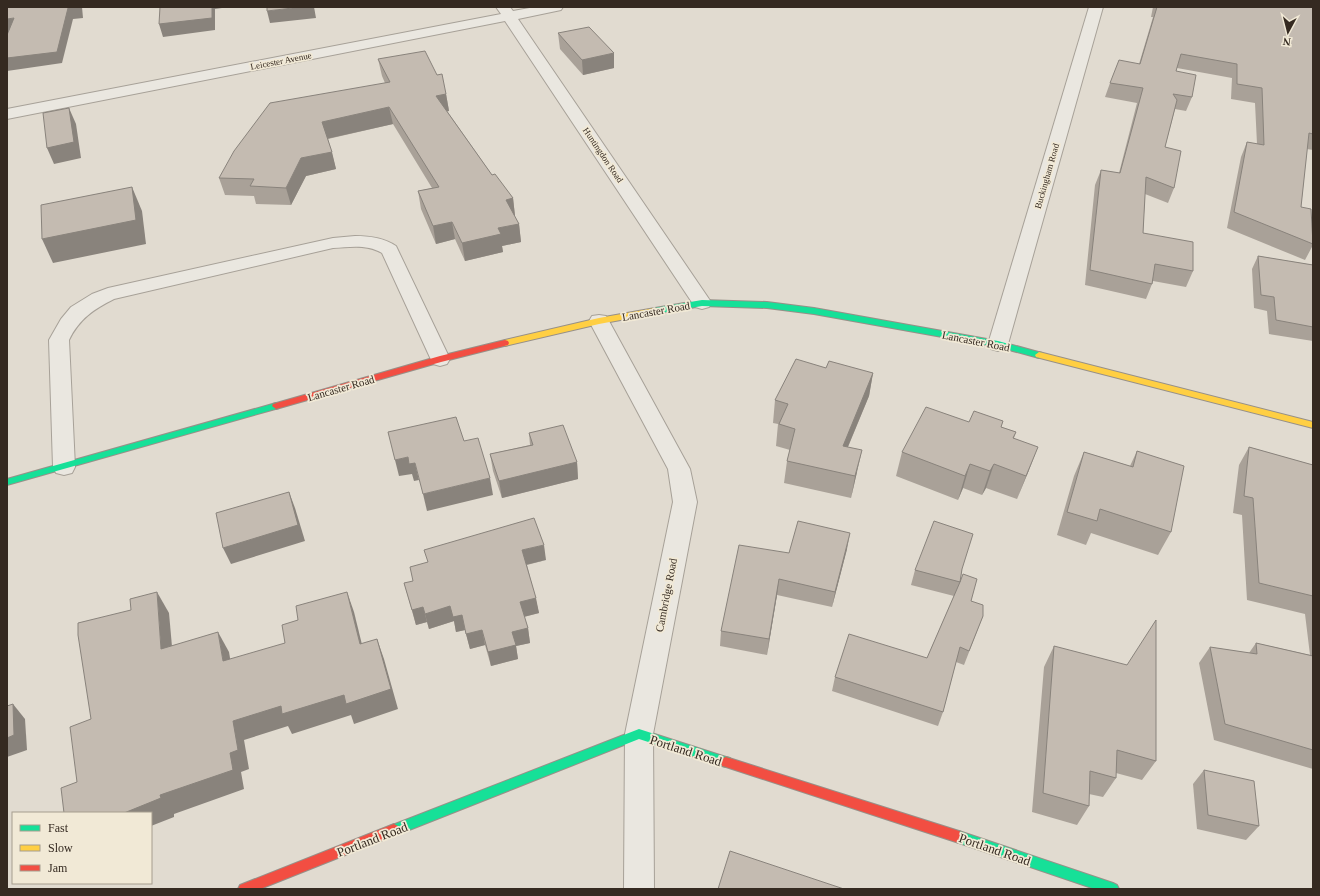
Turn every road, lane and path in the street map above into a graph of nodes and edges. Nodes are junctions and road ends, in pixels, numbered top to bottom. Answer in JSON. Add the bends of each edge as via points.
{"nodes":[{"id":1,"x":556,"y":7,"type":"edge"},
{"id":2,"x":1096,"y":7,"type":"edge"},
{"id":3,"x":507,"y":11,"type":"edge"},
{"id":4,"x":7,"y":114,"type":"edge"},
{"id":5,"x":702,"y":303,"type":"junction"},
{"id":6,"x":599,"y":321,"type":"junction"},
{"id":7,"x":998,"y":344,"type":"junction"},
{"id":8,"x":440,"y":360,"type":"junction"},
{"id":9,"x":1313,"y":425,"type":"edge"},
{"id":10,"x":64,"y":467,"type":"junction"},
{"id":11,"x":7,"y":482,"type":"edge"},
{"id":12,"x":639,"y":734,"type":"junction"},
{"id":13,"x":244,"y":889,"type":"edge"},
{"id":14,"x":639,"y":889,"type":"edge"},
{"id":15,"x":1113,"y":889,"type":"edge"}],
"edges":[{"from":1,"to":3,"type":"street","name":"Leicester Avenue"},
{"from":2,"to":7,"type":"street","name":"Buckingham Road"},
{"from":3,"to":4,"type":"street","name":"Leicester Avenue"},
{"from":3,"to":5,"type":"street","name":"Huntingdon Road"},
{"from":5,"to":6,"type":"street","name":"Lancaster Road"},
{"from":5,"to":7,"type":"street","name":"Lancaster Road","via":[[767,305],[814,311]]},
{"from":6,"to":8,"type":"street","name":"Lancaster Road"},
{"from":6,"to":12,"type":"street","name":"Cambridge Road","via":[[679,469],[685,502]]},
{"from":7,"to":9,"type":"street","name":"Lancaster Road"},
{"from":8,"to":10,"type":"street","name":"Lancaster Road"},
{"from":8,"to":10,"type":"street","via":[[390,250],[372,242],[333,243],[108,294],[88,303],[74,314],[59,340]]},
{"from":10,"to":11,"type":"street","name":"Lancaster Road"},
{"from":12,"to":13,"type":"street","name":"Portland Road"},
{"from":12,"to":14,"type":"street","name":"Cambridge Road"},
{"from":12,"to":15,"type":"street","name":"Portland Road"}]}
